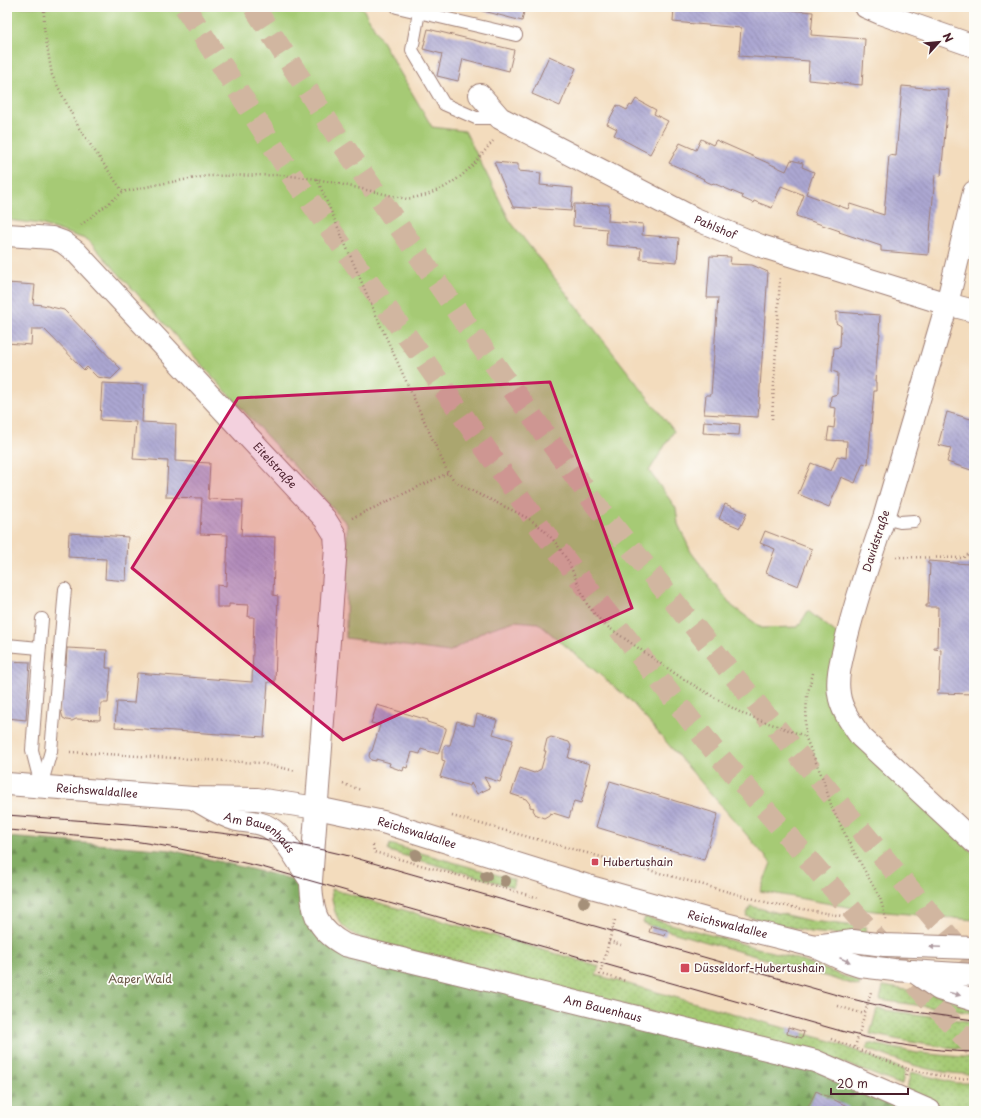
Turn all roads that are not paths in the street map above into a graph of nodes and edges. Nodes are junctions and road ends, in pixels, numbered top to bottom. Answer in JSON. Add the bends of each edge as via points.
{"nodes":[{"id":1,"x":397,"y":7,"type":"edge"},
{"id":2,"x":866,"y":7,"type":"edge"},
{"id":3,"x":419,"y":12,"type":"junction"},
{"id":4,"x":516,"y":35,"type":"dead end"},
{"id":5,"x":974,"y":46,"type":"edge"},
{"id":6,"x":480,"y":95,"type":"dead end"},
{"id":7,"x":500,"y":118,"type":"junction"},
{"id":8,"x":974,"y":192,"type":"edge"},
{"id":9,"x":7,"y":235,"type":"edge"},
{"id":10,"x":947,"y":304,"type":"junction"},
{"id":11,"x":974,"y":311,"type":"edge"},
{"id":12,"x":884,"y":518,"type":"junction"},
{"id":13,"x":914,"y":521,"type":"dead end"},
{"id":14,"x":65,"y":589,"type":"dead end"},
{"id":15,"x":42,"y":619,"type":"dead end"},
{"id":16,"x":7,"y":645,"type":"edge"},
{"id":17,"x":39,"y":648,"type":"junction"},
{"id":18,"x":7,"y":784,"type":"edge"},
{"id":19,"x":41,"y":786,"type":"junction"},
{"id":20,"x":193,"y":798,"type":"junction"},
{"id":21,"x":317,"y":808,"type":"junction"},
{"id":22,"x":974,"y":842,"type":"edge"},
{"id":23,"x":311,"y":881,"type":"junction"},
{"id":24,"x":814,"y":946,"type":"junction"},
{"id":25,"x":974,"y":948,"type":"edge"},
{"id":26,"x":912,"y":971,"type":"junction"},
{"id":27,"x":974,"y":975,"type":"edge"},
{"id":28,"x":974,"y":1000,"type":"edge"},
{"id":29,"x":930,"y":1111,"type":"edge"}],
"edges":[{"from":1,"to":3,"type":"lane"},
{"from":2,"to":5,"type":"main road"},
{"from":3,"to":4,"type":"lane"},
{"from":3,"to":7,"type":"lane","via":[[412,50],[444,104],[476,118]]},
{"from":6,"to":7,"type":"main road","name":"Pahlshof"},
{"from":7,"to":10,"type":"main road","name":"Pahlshof","via":[[693,218],[761,246]]},
{"from":8,"to":10,"type":"main road","name":"Davidstraße"},
{"from":9,"to":21,"type":"main road","name":"Eitelstraße","via":[[52,238],[63,242],[76,252],[331,528],[336,547]]},
{"from":10,"to":11,"type":"main road","name":"Pahlshof"},
{"from":10,"to":12,"type":"main road","name":"Davidstraße"},
{"from":12,"to":13,"type":"lane","via":[[900,522]]},
{"from":12,"to":22,"type":"main road","name":"Davidstraße","via":[[852,615],[838,673],[838,694],[849,720],[861,737]]},
{"from":14,"to":19,"type":"lane","via":[[51,751]]},
{"from":15,"to":17,"type":"lane"},
{"from":16,"to":17,"type":"lane"},
{"from":17,"to":19,"type":"lane","via":[[32,750]]},
{"from":18,"to":19,"type":"main road","name":"Reichswaldallee"},
{"from":19,"to":20,"type":"main road","name":"Reichswaldallee"},
{"from":20,"to":21,"type":"main road","name":"Reichswaldallee","via":[[257,799]]},
{"from":20,"to":23,"type":"main road","name":"Am Bauenhaus","via":[[223,815],[268,826],[285,842]]},
{"from":21,"to":23,"type":"main road","name":"Am Bauenhaus"},
{"from":21,"to":24,"type":"main road","name":"Reichswaldallee","via":[[383,822],[599,889]]},
{"from":23,"to":29,"type":"main road","name":"Am Bauenhaus","via":[[311,901],[316,918],[332,938],[345,945],[815,1061]]},
{"from":25,"to":24,"type":"main road","name":"Reichswaldallee","one_way":true,"via":[[884,945],[853,941]]},
{"from":24,"to":26,"type":"main road","name":"Reichswaldallee","one_way":true,"via":[[860,966]]},
{"from":26,"to":27,"type":"main road","name":"Reichswaldallee"},
{"from":26,"to":28,"type":"main road","one_way":true,"via":[[939,989]]}]}
